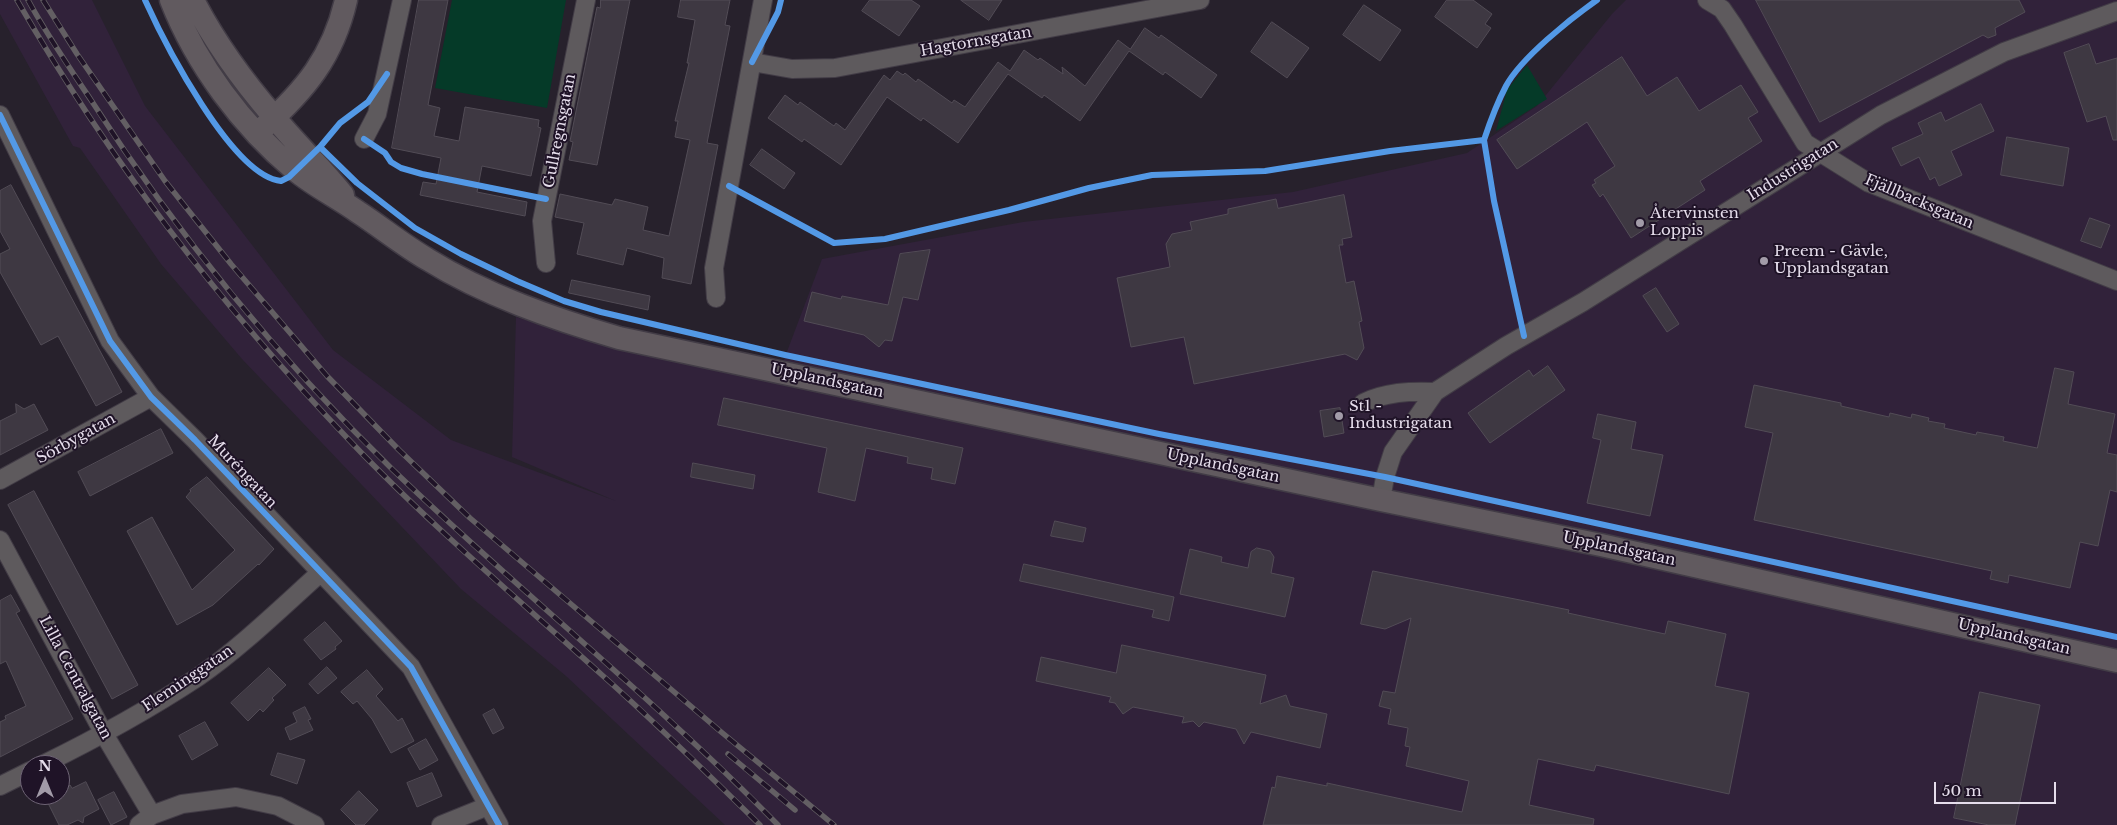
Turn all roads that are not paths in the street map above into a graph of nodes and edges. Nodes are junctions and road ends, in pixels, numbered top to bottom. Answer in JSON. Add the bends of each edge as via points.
{"nodes":[{"id":1,"x":171,"y":0,"type":"edge"},
{"id":2,"x":193,"y":0,"type":"edge"},
{"id":3,"x":346,"y":0,"type":"edge"},
{"id":4,"x":402,"y":0,"type":"edge"},
{"id":5,"x":586,"y":0,"type":"edge"},
{"id":6,"x":763,"y":0,"type":"edge"},
{"id":7,"x":1200,"y":0,"type":"edge"},
{"id":8,"x":1707,"y":0,"type":"edge"},
{"id":9,"x":2117,"y":11,"type":"edge"},
{"id":10,"x":752,"y":62,"type":"junction"},
{"id":11,"x":0,"y":115,"type":"edge"},
{"id":12,"x":274,"y":118,"type":"junction"},
{"id":13,"x":256,"y":134,"type":"junction"},
{"id":14,"x":364,"y":139,"type":"dead end"},
{"id":15,"x":1821,"y":152,"type":"junction"},
{"id":16,"x":353,"y":208,"type":"junction"},
{"id":17,"x":546,"y":263,"type":"dead end"},
{"id":18,"x":2117,"y":281,"type":"edge"},
{"id":19,"x":716,"y":298,"type":"dead end"},
{"id":20,"x":1434,"y":392,"type":"junction"},
{"id":21,"x":151,"y":397,"type":"junction"},
{"id":22,"x":1363,"y":402,"type":"dead end"},
{"id":23,"x":0,"y":480,"type":"edge"},
{"id":24,"x":1381,"y":500,"type":"junction"},
{"id":25,"x":0,"y":540,"type":"edge"},
{"id":26,"x":320,"y":573,"type":"junction"},
{"id":27,"x":2117,"y":661,"type":"edge"},
{"id":28,"x":104,"y":734,"type":"junction"},
{"id":29,"x":62,"y":755,"type":"edge"},
{"id":30,"x":20,"y":776,"type":"edge"},
{"id":31,"x":0,"y":786,"type":"edge"},
{"id":32,"x":488,"y":806,"type":"junction"},
{"id":33,"x":146,"y":820,"type":"edge"},
{"id":34,"x":315,"y":825,"type":"edge"},
{"id":35,"x":441,"y":825,"type":"edge"},
{"id":36,"x":499,"y":825,"type":"edge"}],
"edges":[{"from":1,"to":13,"type":"main road","name":"Upplandsgatan","via":[[208,70]]},
{"from":2,"to":12,"type":"main road","name":"Upplandsgatan","via":[[228,60]]},
{"from":3,"to":12,"type":"main road","via":[[335,37],[316,73]]},
{"from":4,"to":14,"type":"street","via":[[377,114]]},
{"from":5,"to":17,"type":"street","name":"Gullregnsgatan","via":[[542,221]]},
{"from":6,"to":10,"type":"street"},
{"from":7,"to":10,"type":"street","name":"Hagtornsgatan","via":[[835,68],[792,69]]},
{"from":8,"to":15,"type":"street","name":"Fjällbacksgatan","via":[[1722,9],[1733,25],[1805,143]]},
{"from":9,"to":15,"type":"street","name":"Industrigatan","via":[[2004,52],[1881,115]]},
{"from":10,"to":19,"type":"street","via":[[714,268]]},
{"from":11,"to":21,"type":"street","name":"Muréngatan","via":[[110,340]]},
{"from":12,"to":13,"type":"main road"},
{"from":12,"to":16,"type":"main road","name":"Upplandsgatan","via":[[330,178]]},
{"from":13,"to":16,"type":"main road","name":"Upplandsgatan","via":[[295,170]]},
{"from":15,"to":18,"type":"street","name":"Fjällbacksgatan","via":[[1869,183]]},
{"from":15,"to":20,"type":"street","name":"Industrigatan"},
{"from":16,"to":24,"type":"main road","name":"Upplandsgatan","via":[[427,260],[502,298],[619,338]]},
{"from":20,"to":22,"type":"street","via":[[1408,391],[1380,395]]},
{"from":20,"to":24,"type":"street","name":"Industrigatan","via":[[1393,452]]},
{"from":21,"to":23,"type":"street","name":"Sörbygatan"},
{"from":21,"to":26,"type":"street","name":"Muréngatan"},
{"from":24,"to":27,"type":"main road","name":"Upplandsgatan","via":[[1601,544]]},
{"from":25,"to":28,"type":"street","name":"Lilla Centralgatan"},
{"from":26,"to":28,"type":"street","name":"Fleminggatan","via":[[232,651]]},
{"from":26,"to":32,"type":"street","name":"Muréngatan","via":[[411,667]]},
{"from":28,"to":29,"type":"street","name":"Fleminggatan"},
{"from":28,"to":33,"type":"street","name":"Lilla Centralgatan"},
{"from":30,"to":31,"type":"street"},
{"from":32,"to":35,"type":"street"},
{"from":32,"to":36,"type":"street","name":"Muréngatan"},
{"from":33,"to":34,"type":"street","via":[[182,804],[236,797],[278,806]]}]}
